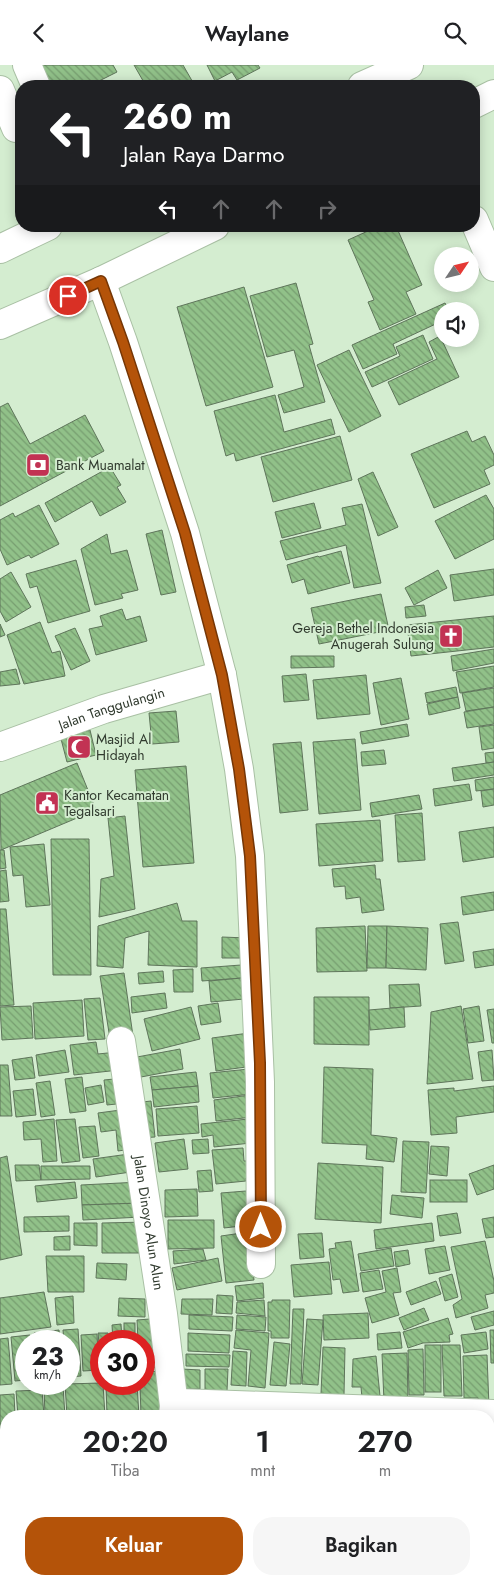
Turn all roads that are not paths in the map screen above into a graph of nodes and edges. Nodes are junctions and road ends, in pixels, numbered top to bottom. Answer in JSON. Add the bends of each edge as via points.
{"nodes":[{"id":1,"x":26,"y":65,"type":"edge"},
{"id":2,"x":33,"y":80,"type":"edge"},
{"id":3,"x":0,"y":90,"type":"edge"},
{"id":4,"x":494,"y":95,"type":"edge"},
{"id":5,"x":480,"y":101,"type":"edge"},
{"id":6,"x":13,"y":130,"type":"edge"},
{"id":7,"x":35,"y":232,"type":"edge"},
{"id":8,"x":203,"y":232,"type":"edge"},
{"id":9,"x":479,"y":232,"type":"edge"},
{"id":10,"x":0,"y":249,"type":"edge"},
{"id":11,"x":494,"y":267,"type":"edge"},
{"id":12,"x":101,"y":281,"type":"junction"},
{"id":13,"x":0,"y":325,"type":"edge"},
{"id":14,"x":222,"y":675,"type":"junction"},
{"id":15,"x":0,"y":747,"type":"edge"},
{"id":16,"x":120,"y":1041,"type":"dead end"},
{"id":17,"x":261,"y":1263,"type":"dead end"},
{"id":18,"x":173,"y":1410,"type":"edge"},
{"id":19,"x":174,"y":1410,"type":"edge"},
{"id":20,"x":293,"y":1410,"type":"edge"}],
"edges":[{"from":1,"to":2,"type":"street"},
{"from":3,"to":6,"type":"street"},
{"from":4,"to":5,"type":"street"},
{"from":7,"to":10,"type":"street"},
{"from":8,"to":12,"type":"street"},
{"from":9,"to":11,"type":"street"},
{"from":12,"to":13,"type":"street"},
{"from":12,"to":14,"type":"street","via":[[185,533]]},
{"from":14,"to":15,"type":"street","name":"Jalan Tanggulangin","via":[[104,709]]},
{"from":14,"to":17,"type":"street","via":[[250,856],[260,1082]]},
{"from":16,"to":18,"type":"street","name":"Jalan Dinoyo Alun Alun","via":[[163,1314]]},
{"from":19,"to":20,"type":"street","via":[[179,1403]]}]}
